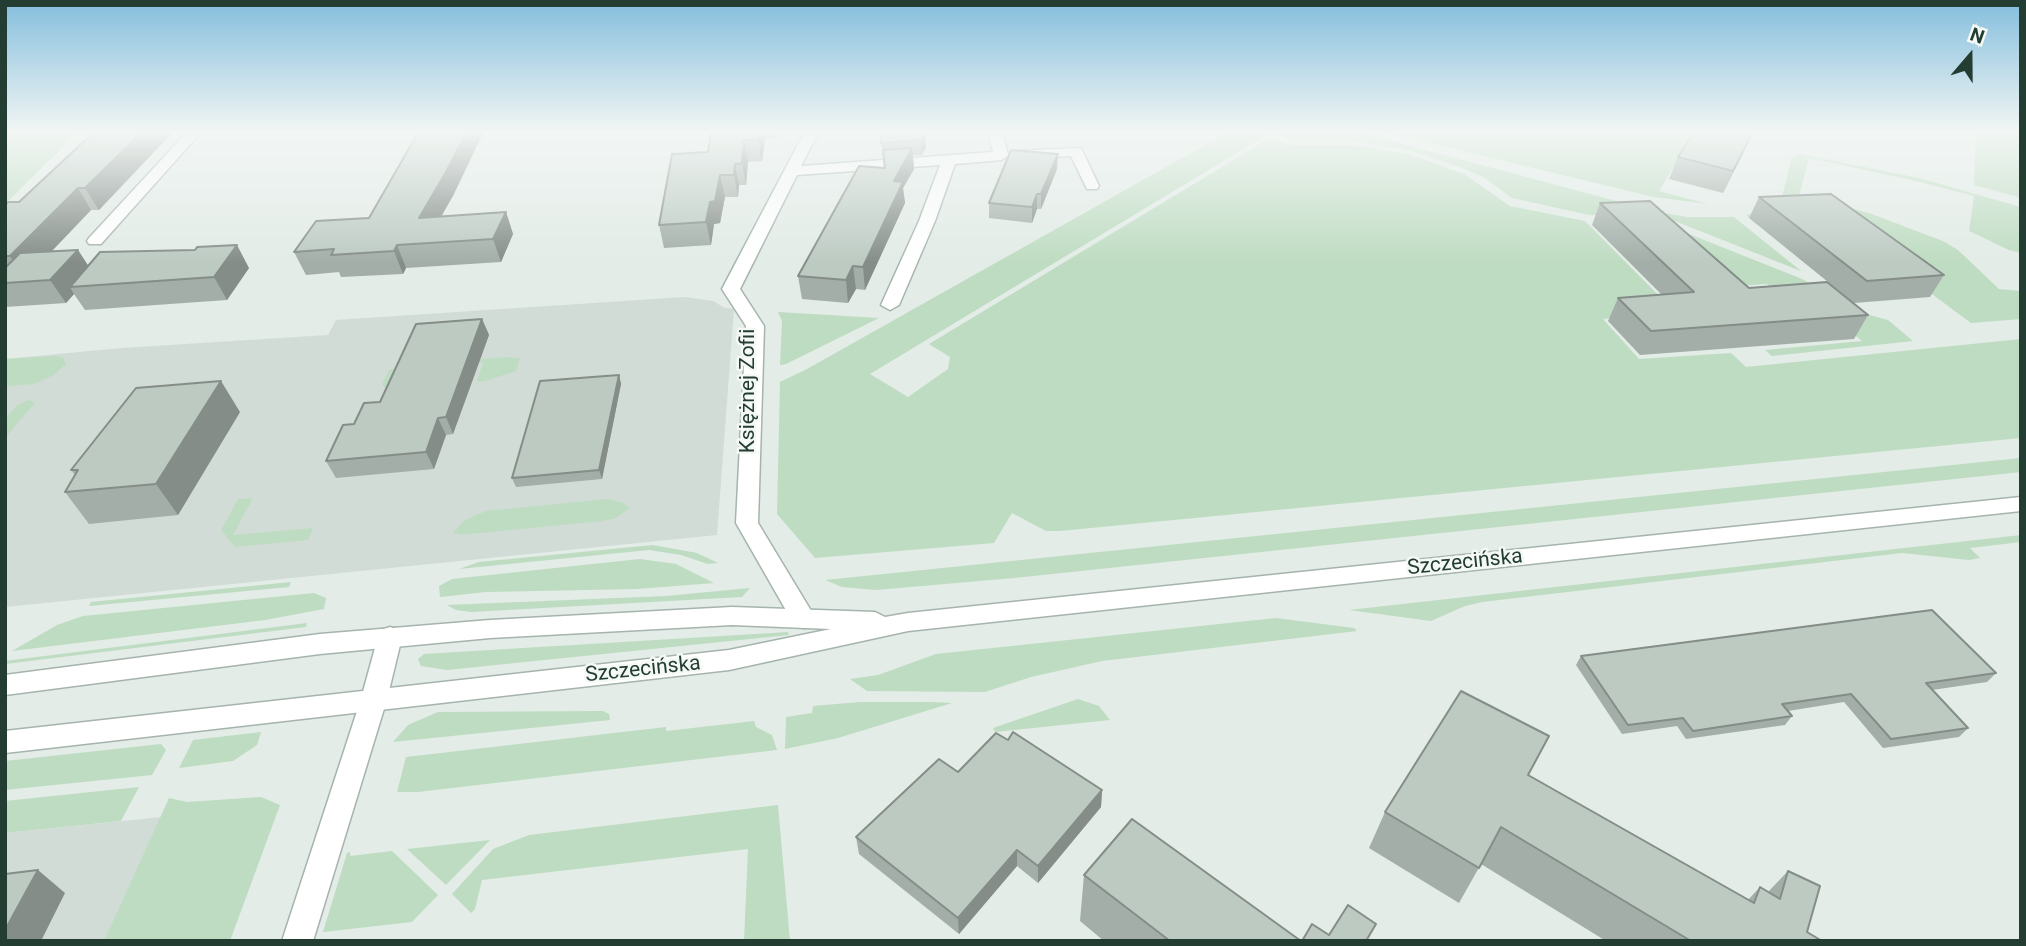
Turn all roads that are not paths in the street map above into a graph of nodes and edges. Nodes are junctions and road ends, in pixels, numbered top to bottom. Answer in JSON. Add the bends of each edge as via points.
{"nodes":[{"id":1,"x":155,"y":175,"type":"edge"},
{"id":2,"x":790,"y":175,"type":"edge"},
{"id":3,"x":944,"y":175,"type":"edge"},
{"id":4,"x":1087,"y":175,"type":"edge"},
{"id":5,"x":1092,"y":186,"type":"dead end"},
{"id":6,"x":95,"y":241,"type":"dead end"},
{"id":7,"x":890,"y":305,"type":"dead end"},
{"id":8,"x":2021,"y":504,"type":"edge"},
{"id":9,"x":804,"y":619,"type":"junction"},
{"id":10,"x":908,"y":622,"type":"junction"},
{"id":11,"x":390,"y":637,"type":"junction"},
{"id":12,"x":5,"y":685,"type":"edge"},
{"id":13,"x":374,"y":699,"type":"junction"},
{"id":14,"x":5,"y":742,"type":"edge"},
{"id":15,"x":297,"y":941,"type":"edge"}],
"edges":[{"from":1,"to":6,"type":"street"},
{"from":2,"to":9,"type":"street","name":"Księżnej Zofii","via":[[731,289],[755,326],[747,523]]},
{"from":3,"to":7,"type":"street"},
{"from":4,"to":5,"type":"street"},
{"from":8,"to":10,"type":"street","name":"Szczecińska"},
{"from":9,"to":10,"type":"street","name":"Szczecińska"},
{"from":9,"to":11,"type":"street","name":"Szczecińska","via":[[732,616]]},
{"from":10,"to":13,"type":"street","name":"Szczecińska","via":[[729,660]]},
{"from":11,"to":12,"type":"street","name":"Szczecińska"},
{"from":11,"to":13,"type":"street"},
{"from":13,"to":14,"type":"street","name":"Szczecińska"},
{"from":13,"to":15,"type":"street"}]}
